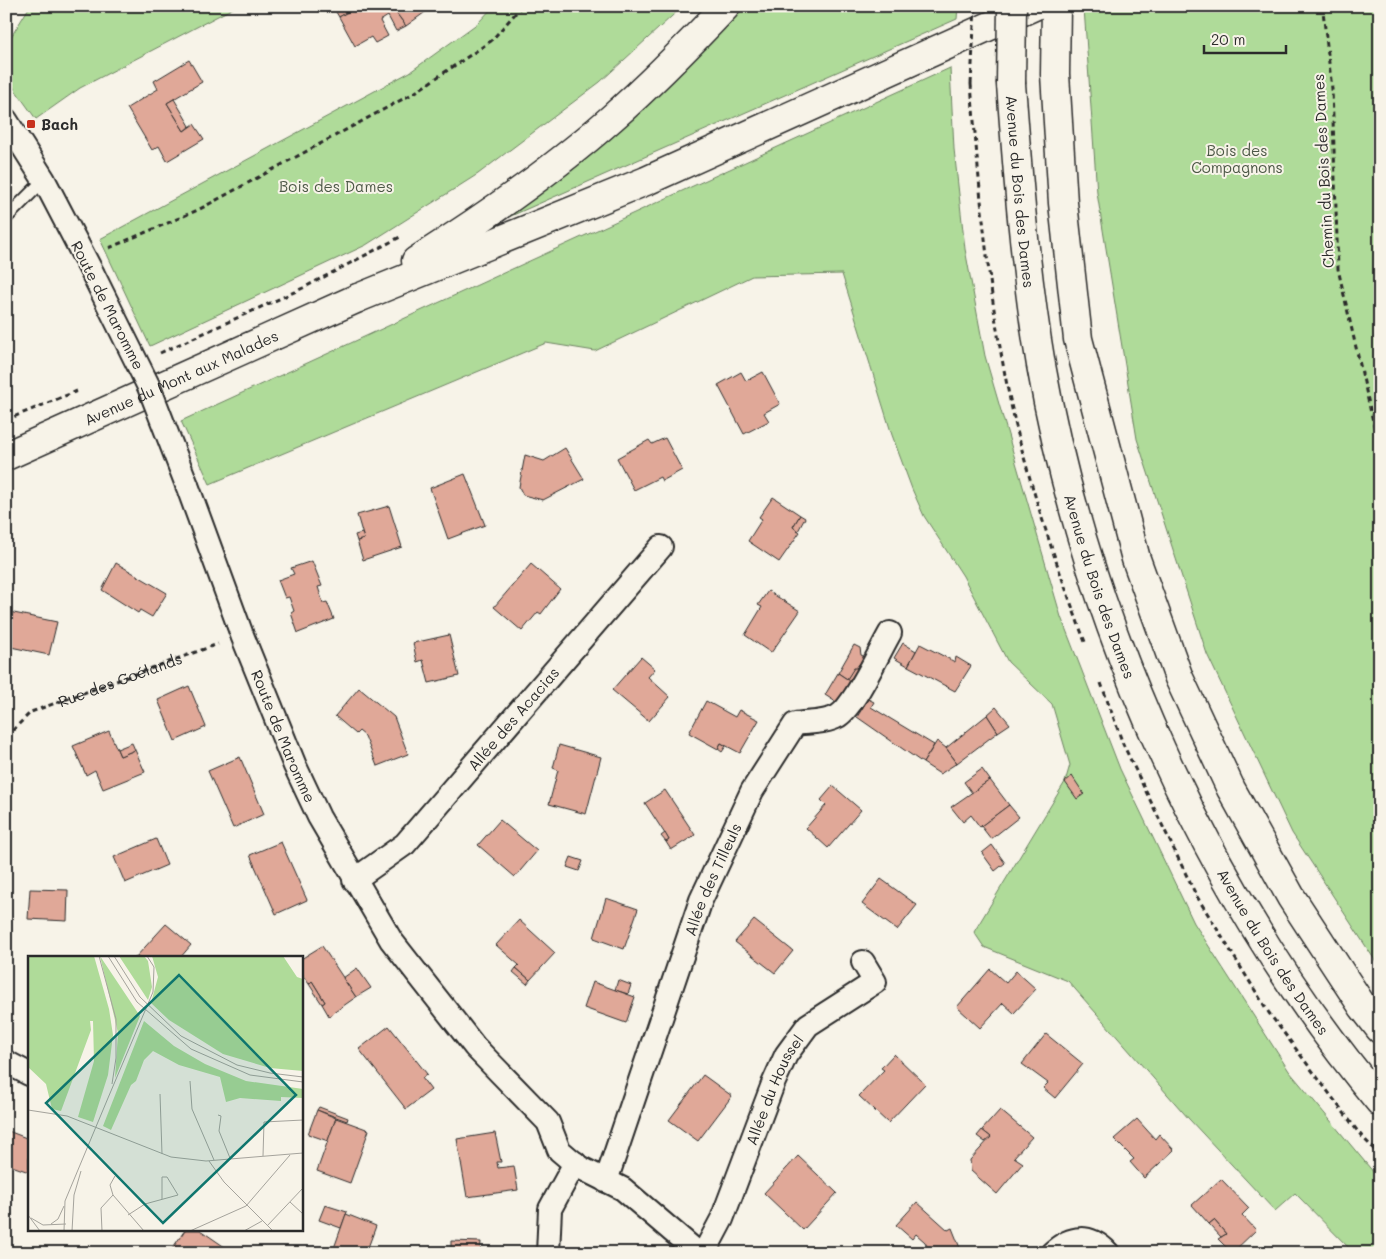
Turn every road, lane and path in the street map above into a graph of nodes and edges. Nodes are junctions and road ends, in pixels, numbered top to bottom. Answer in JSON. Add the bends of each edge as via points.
{"nodes":[{"id":1,"x":522,"y":6,"type":"edge"},
{"id":2,"x":726,"y":6,"type":"edge"},
{"id":3,"x":975,"y":6,"type":"edge"},
{"id":4,"x":1012,"y":6,"type":"edge"},
{"id":5,"x":1034,"y":6,"type":"edge"},
{"id":6,"x":1056,"y":6,"type":"edge"},
{"id":7,"x":1326,"y":6,"type":"edge"},
{"id":8,"x":971,"y":84,"type":"dead end"},
{"id":9,"x":6,"y":120,"type":"edge"},
{"id":10,"x":44,"y":180,"type":"junction"},
{"id":11,"x":6,"y":218,"type":"edge"},
{"id":12,"x":405,"y":234,"type":"dead end"},
{"id":13,"x":89,"y":266,"type":"junction"},
{"id":14,"x":358,"y":298,"type":"junction"},
{"id":15,"x":158,"y":354,"type":"dead end"},
{"id":16,"x":79,"y":390,"type":"dead end"},
{"id":17,"x":6,"y":420,"type":"edge"},
{"id":18,"x":1380,"y":452,"type":"edge"},
{"id":19,"x":6,"y":456,"type":"edge"},
{"id":20,"x":661,"y":547,"type":"dead end"},
{"id":21,"x":890,"y":633,"type":"dead end"},
{"id":22,"x":242,"y":635,"type":"junction"},
{"id":23,"x":6,"y":737,"type":"edge"},
{"id":24,"x":354,"y":880,"type":"junction"},
{"id":25,"x":863,"y":962,"type":"dead end"},
{"id":26,"x":1380,"y":1028,"type":"edge"},
{"id":27,"x":6,"y":1062,"type":"edge"},
{"id":28,"x":28,"y":1073,"type":"edge"},
{"id":29,"x":1380,"y":1102,"type":"edge"},
{"id":30,"x":575,"y":1163,"type":"junction"},
{"id":31,"x":606,"y":1181,"type":"junction"},
{"id":32,"x":548,"y":1253,"type":"edge"},
{"id":33,"x":698,"y":1253,"type":"edge"},
{"id":34,"x":704,"y":1253,"type":"edge"},
{"id":35,"x":1052,"y":1253,"type":"edge"},
{"id":36,"x":1108,"y":1253,"type":"edge"}],
"edges":[{"from":1,"to":13,"type":"path","via":[[490,41],[414,93]]},
{"from":2,"to":14,"type":"main road","via":[[668,67],[538,179],[476,223]]},
{"from":3,"to":8,"type":"path","bridge":true},
{"from":4,"to":29,"type":"main road","name":"Avenue du Bois des Dames","bridge":true,"via":[[1011,84],[1022,225],[1041,365],[1063,466],[1091,564],[1155,736],[1195,820],[1294,989],[1347,1064]]},
{"from":5,"to":14,"type":"main road","via":[[646,181]]},
{"from":6,"to":26,"type":"main road","via":[[1055,74],[1063,203],[1078,339],[1136,559],[1179,678],[1231,789],[1291,897]]},
{"from":7,"to":18,"type":"path","name":"Chemin du Bois des Dames","via":[[1323,12],[1332,89],[1338,269]]},
{"from":9,"to":10,"type":"street","name":"Route de Maromme"},
{"from":10,"to":11,"type":"lane"},
{"from":10,"to":13,"type":"street","name":"Route de Maromme"},
{"from":12,"to":15,"type":"path","via":[[303,288]]},
{"from":13,"to":22,"type":"street","name":"Route de Maromme","bridge":true,"via":[[149,387]]},
{"from":14,"to":19,"type":"main road","name":"Avenue du Mont aux Malades"},
{"from":16,"to":17,"type":"path"},
{"from":20,"to":24,"type":"street","name":"Allée des Acacias","via":[[406,844]]},
{"from":21,"to":31,"type":"street","name":"Allée des Tilleuls","via":[[854,697],[838,716],[795,724],[752,791],[701,900]]},
{"from":22,"to":23,"type":"path","name":"Rue des Goélands","via":[[31,712]]},
{"from":22,"to":24,"type":"street","name":"Route de Maromme","via":[[294,766]]},
{"from":24,"to":30,"type":"street","name":"Route de Maromme","via":[[403,955],[475,1047],[548,1122],[559,1150]]},
{"from":25,"to":34,"type":"street","name":"Allée du Houssel","via":[[875,982],[808,1026],[786,1055],[722,1219]]},
{"from":27,"to":28,"type":"street"},
{"from":30,"to":31,"type":"street","name":"Route de Maromme"},
{"from":30,"to":32,"type":"street","via":[[550,1209]]},
{"from":31,"to":33,"type":"street","name":"Route de Maromme","via":[[623,1189]]},
{"from":35,"to":36,"type":"street","via":[[1076,1238],[1098,1242]]}]}
